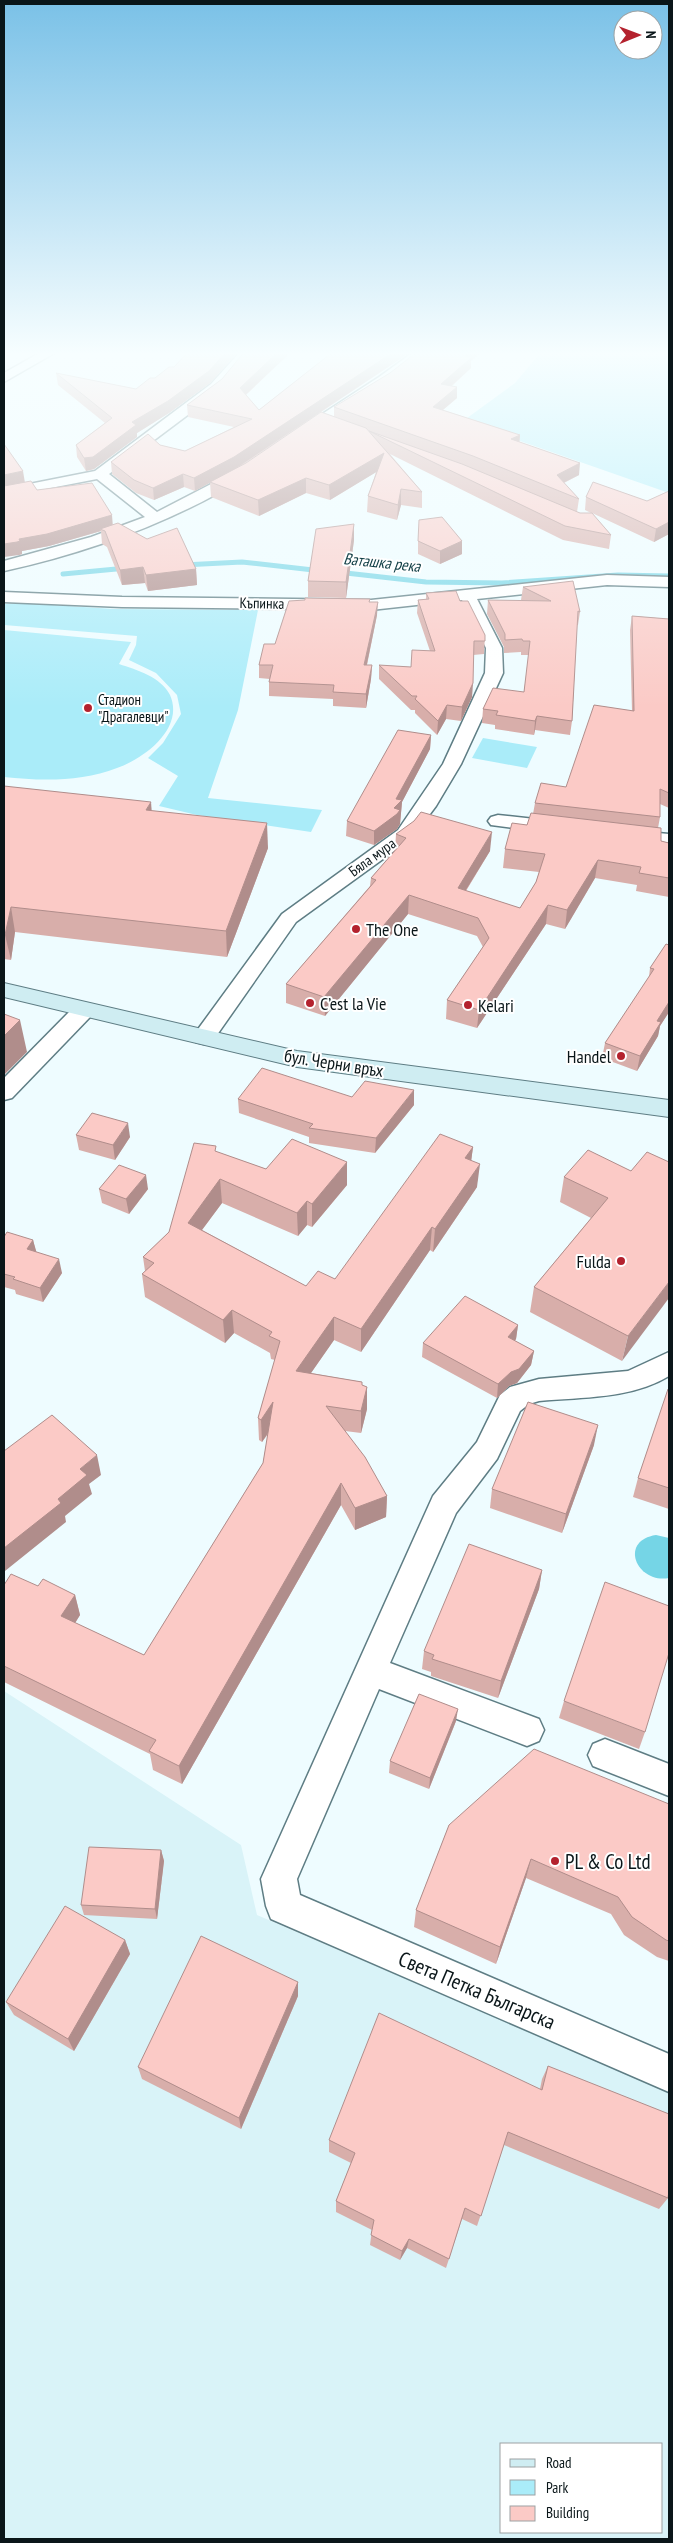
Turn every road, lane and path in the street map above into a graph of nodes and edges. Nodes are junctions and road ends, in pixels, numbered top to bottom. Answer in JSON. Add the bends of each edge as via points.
{"nodes":[{"id":1,"x":106,"y":470,"type":"edge"},
{"id":2,"x":247,"y":470,"type":"edge"},
{"id":3,"x":100,"y":474,"type":"junction"},
{"id":4,"x":4,"y":493,"type":"edge"},
{"id":5,"x":156,"y":519,"type":"junction"},
{"id":6,"x":4,"y":566,"type":"edge"},
{"id":7,"x":669,"y":582,"type":"edge"},
{"id":8,"x":467,"y":594,"type":"junction"},
{"id":9,"x":4,"y":597,"type":"edge"},
{"id":10,"x":498,"y":821,"type":"dead end"},
{"id":11,"x":583,"y":831,"type":"edge"},
{"id":12,"x":612,"y":834,"type":"edge"},
{"id":13,"x":669,"y":840,"type":"edge"},
{"id":14,"x":4,"y":990,"type":"edge"},
{"id":15,"x":84,"y":1010,"type":"junction"},
{"id":16,"x":204,"y":1038,"type":"junction"},
{"id":17,"x":4,"y":1092,"type":"edge"},
{"id":18,"x":669,"y":1109,"type":"edge"},
{"id":19,"x":669,"y":1363,"type":"edge"},
{"id":20,"x":371,"y":1671,"type":"junction"},
{"id":21,"x":527,"y":1730,"type":"dead end"},
{"id":22,"x":605,"y":1755,"type":"dead end"},
{"id":23,"x":669,"y":1780,"type":"edge"},
{"id":24,"x":669,"y":2073,"type":"edge"}],
"edges":[{"from":1,"to":3,"type":"street"},
{"from":2,"to":5,"type":"street"},
{"from":3,"to":4,"type":"street"},
{"from":3,"to":5,"type":"street"},
{"from":5,"to":6,"type":"street"},
{"from":7,"to":8,"type":"street","name":"Къпинка","via":[[607,580]]},
{"from":8,"to":9,"type":"street","name":"Къпинка","via":[[362,605]]},
{"from":8,"to":16,"type":"street","name":"Бяла мура","via":[[494,648],[494,673],[452,764],[405,834],[289,918]]},
{"from":10,"to":11,"type":"street"},
{"from":12,"to":13,"type":"street"},
{"from":14,"to":15,"type":"main road","name":"бул. Черни връх"},
{"from":15,"to":16,"type":"main road","name":"бул. Черни връх"},
{"from":15,"to":17,"type":"street"},
{"from":16,"to":18,"type":"main road","name":"бул. Черни връх","via":[[297,1059]]},
{"from":19,"to":20,"type":"street","via":[[647,1376],[628,1382],[539,1390],[520,1395],[510,1403],[486,1450],[444,1505]]},
{"from":20,"to":21,"type":"street"},
{"from":20,"to":24,"type":"street","name":"Света Петка Българска","via":[[279,1878],[284,1906]]},
{"from":22,"to":23,"type":"street"}]}
